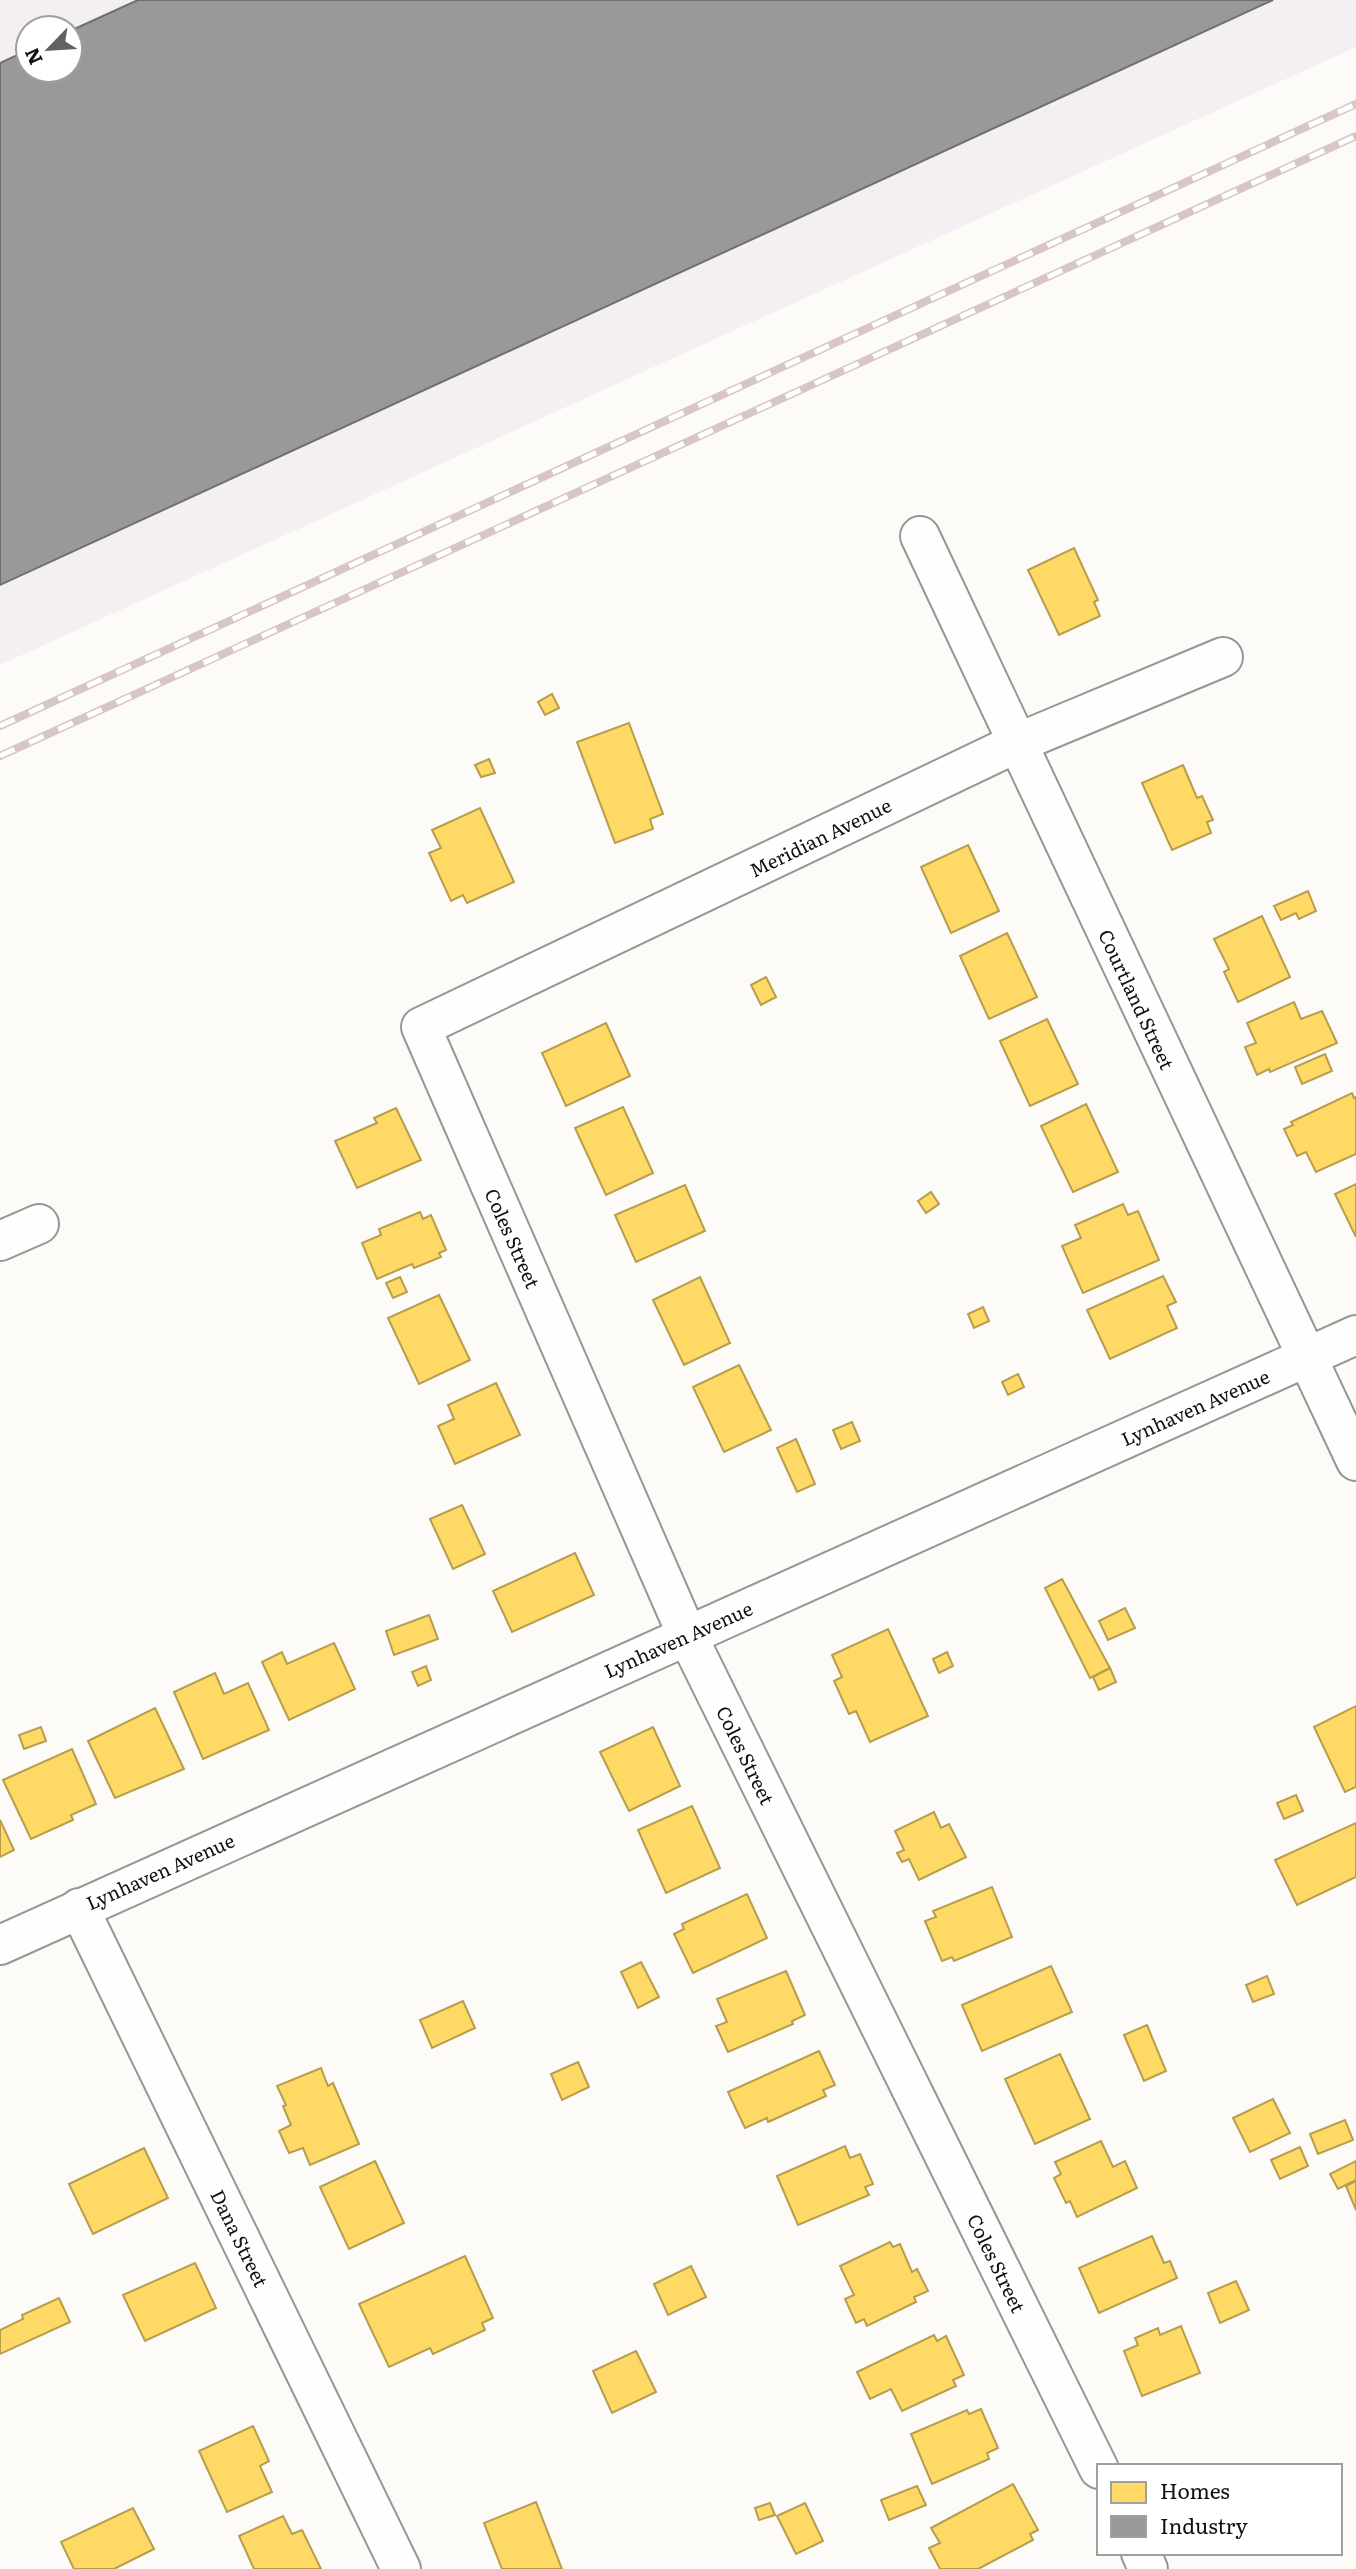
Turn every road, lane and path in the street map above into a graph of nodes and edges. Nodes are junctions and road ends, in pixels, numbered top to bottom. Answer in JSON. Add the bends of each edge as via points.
{"nodes":[{"id":1,"x":920,"y":536,"type":"dead end"},
{"id":2,"x":1223,"y":657,"type":"dead end"},
{"id":3,"x":1017,"y":743,"type":"junction"},
{"id":4,"x":421,"y":1027,"type":"joint"},
{"id":5,"x":39,"y":1224,"type":"dead end"},
{"id":6,"x":0,"y":1241,"type":"edge"},
{"id":7,"x":1356,"y":1335,"type":"edge"},
{"id":8,"x":1306,"y":1357,"type":"junction"},
{"id":9,"x":1356,"y":1461,"type":"edge"},
{"id":10,"x":687,"y":1636,"type":"junction"},
{"id":11,"x":79,"y":1908,"type":"junction"},
{"id":12,"x":0,"y":1945,"type":"edge"},
{"id":13,"x":1097,"y":2465,"type":"edge"},
{"id":14,"x":401,"y":2569,"type":"edge"}],
"edges":[{"from":1,"to":3,"type":"street","name":"Courtland Street"},
{"from":2,"to":3,"type":"street","name":"Meridian Avenue"},
{"from":3,"to":4,"type":"street","name":"Meridian Avenue"},
{"from":3,"to":8,"type":"street","name":"Courtland Street"},
{"from":4,"to":10,"type":"street","name":"Coles Street"},
{"from":5,"to":6,"type":"street"},
{"from":7,"to":8,"type":"street","name":"Lynhaven Avenue"},
{"from":8,"to":9,"type":"street","name":"Courtland Street"},
{"from":8,"to":10,"type":"street","name":"Lynhaven Avenue"},
{"from":10,"to":11,"type":"street","name":"Lynhaven Avenue"},
{"from":10,"to":13,"type":"street","name":"Coles Street"},
{"from":11,"to":12,"type":"street","name":"Lynhaven Avenue"},
{"from":11,"to":14,"type":"street","name":"Dana Street"}]}
